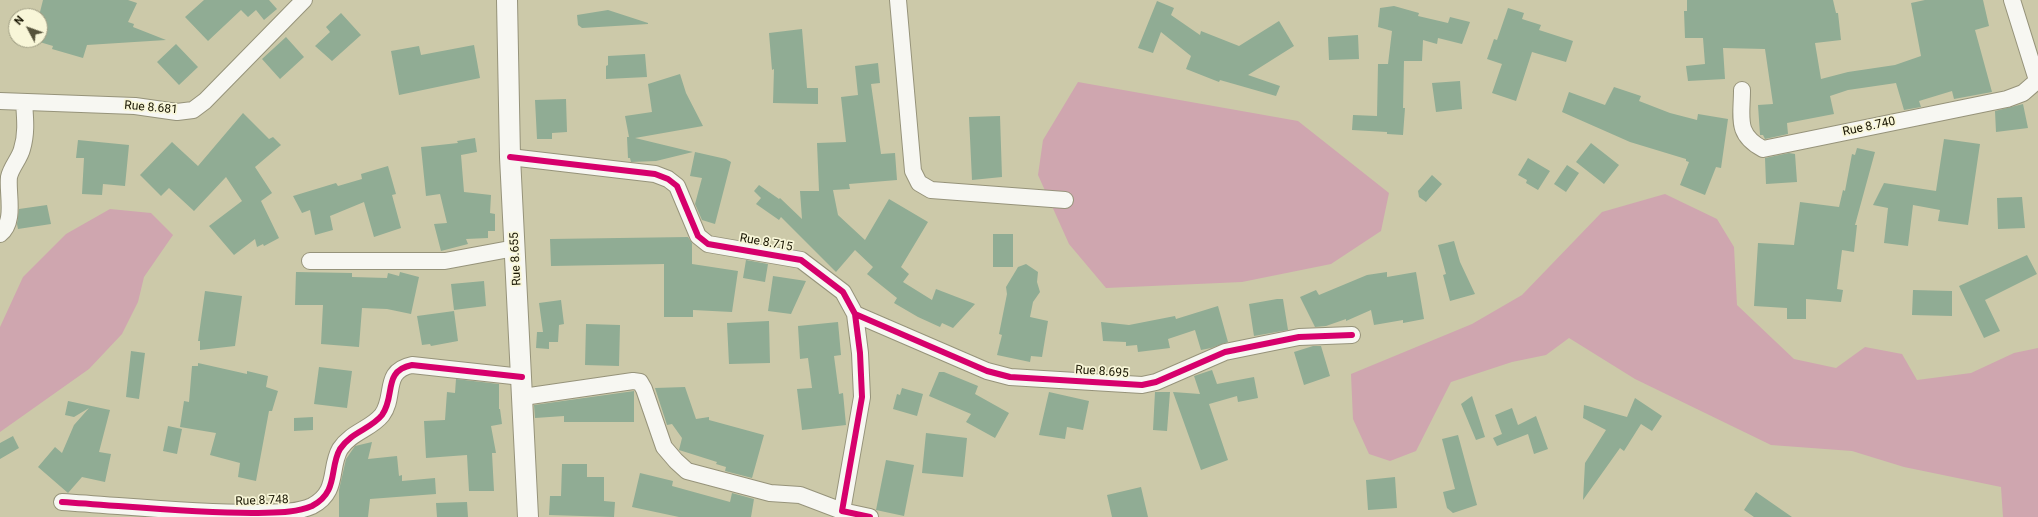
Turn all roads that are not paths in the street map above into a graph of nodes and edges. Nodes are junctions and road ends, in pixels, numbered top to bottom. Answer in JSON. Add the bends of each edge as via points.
{"nodes":[{"id":1,"x":303,"y":0,"type":"edge"},
{"id":2,"x":508,"y":0,"type":"edge"},
{"id":3,"x":898,"y":0,"type":"edge"},
{"id":4,"x":2012,"y":0,"type":"edge"},
{"id":5,"x":2038,"y":80,"type":"edge"},
{"id":6,"x":1742,"y":90,"type":"dead end"},
{"id":7,"x":0,"y":101,"type":"edge"},
{"id":8,"x":24,"y":102,"type":"junction"},
{"id":9,"x":510,"y":157,"type":"junction"},
{"id":10,"x":5,"y":178,"type":"edge"},
{"id":11,"x":1065,"y":200,"type":"dead end"},
{"id":12,"x":0,"y":234,"type":"edge"},
{"id":13,"x":515,"y":248,"type":"junction"},
{"id":14,"x":310,"y":261,"type":"dead end"},
{"id":15,"x":855,"y":314,"type":"junction"},
{"id":16,"x":1352,"y":335,"type":"dead end"},
{"id":17,"x":522,"y":377,"type":"junction"},
{"id":18,"x":523,"y":397,"type":"junction"},
{"id":19,"x":62,"y":502,"type":"dead end"},
{"id":20,"x":842,"y":511,"type":"junction"},
{"id":21,"x":528,"y":517,"type":"edge"},
{"id":22,"x":870,"y":517,"type":"edge"}],
"edges":[{"from":1,"to":8,"type":"street","name":"Rue 8.681","via":[[205,101],[193,110],[177,112],[135,106]]},
{"from":2,"to":9,"type":"street","name":"Rue 8.655"},
{"from":3,"to":11,"type":"street","via":[[913,171],[919,183],[931,190]]},
{"from":4,"to":5,"type":"street"},
{"from":5,"to":6,"type":"street","name":"Rue 8.740","via":[[2023,93],[2007,99],[1763,149],[1750,142],[1742,128]]},
{"from":7,"to":8,"type":"street","name":"Rue 8.681"},
{"from":8,"to":10,"type":"street","via":[[25,132],[22,149]]},
{"from":9,"to":13,"type":"street","name":"Rue 8.655"},
{"from":9,"to":15,"type":"street","name":"Rue 8.715","via":[[655,174],[668,179],[677,186],[698,236],[708,244],[801,260],[843,292]]},
{"from":10,"to":12,"type":"street","via":[[9,220]]},
{"from":13,"to":14,"type":"street","via":[[445,261]]},
{"from":13,"to":17,"type":"street","name":"Rue 8.655"},
{"from":15,"to":16,"type":"street","name":"Rue 8.695","via":[[987,371],[1010,377],[1118,385],[1142,386],[1156,382],[1225,352],[1299,337]]},
{"from":15,"to":20,"type":"street","name":"Rue 8.715","via":[[862,397]]},
{"from":17,"to":18,"type":"street","name":"Rue 8.655"},
{"from":17,"to":19,"type":"street","name":"Rue 8.748","via":[[412,365],[401,367],[394,375],[382,414],[346,441],[339,451],[334,475],[326,494],[312,506],[288,512],[228,513]]},
{"from":18,"to":20,"type":"street","via":[[640,382],[664,447],[687,471],[770,493],[800,495]]},
{"from":18,"to":21,"type":"street","name":"Rue 8.655"},
{"from":20,"to":22,"type":"street"}]}
